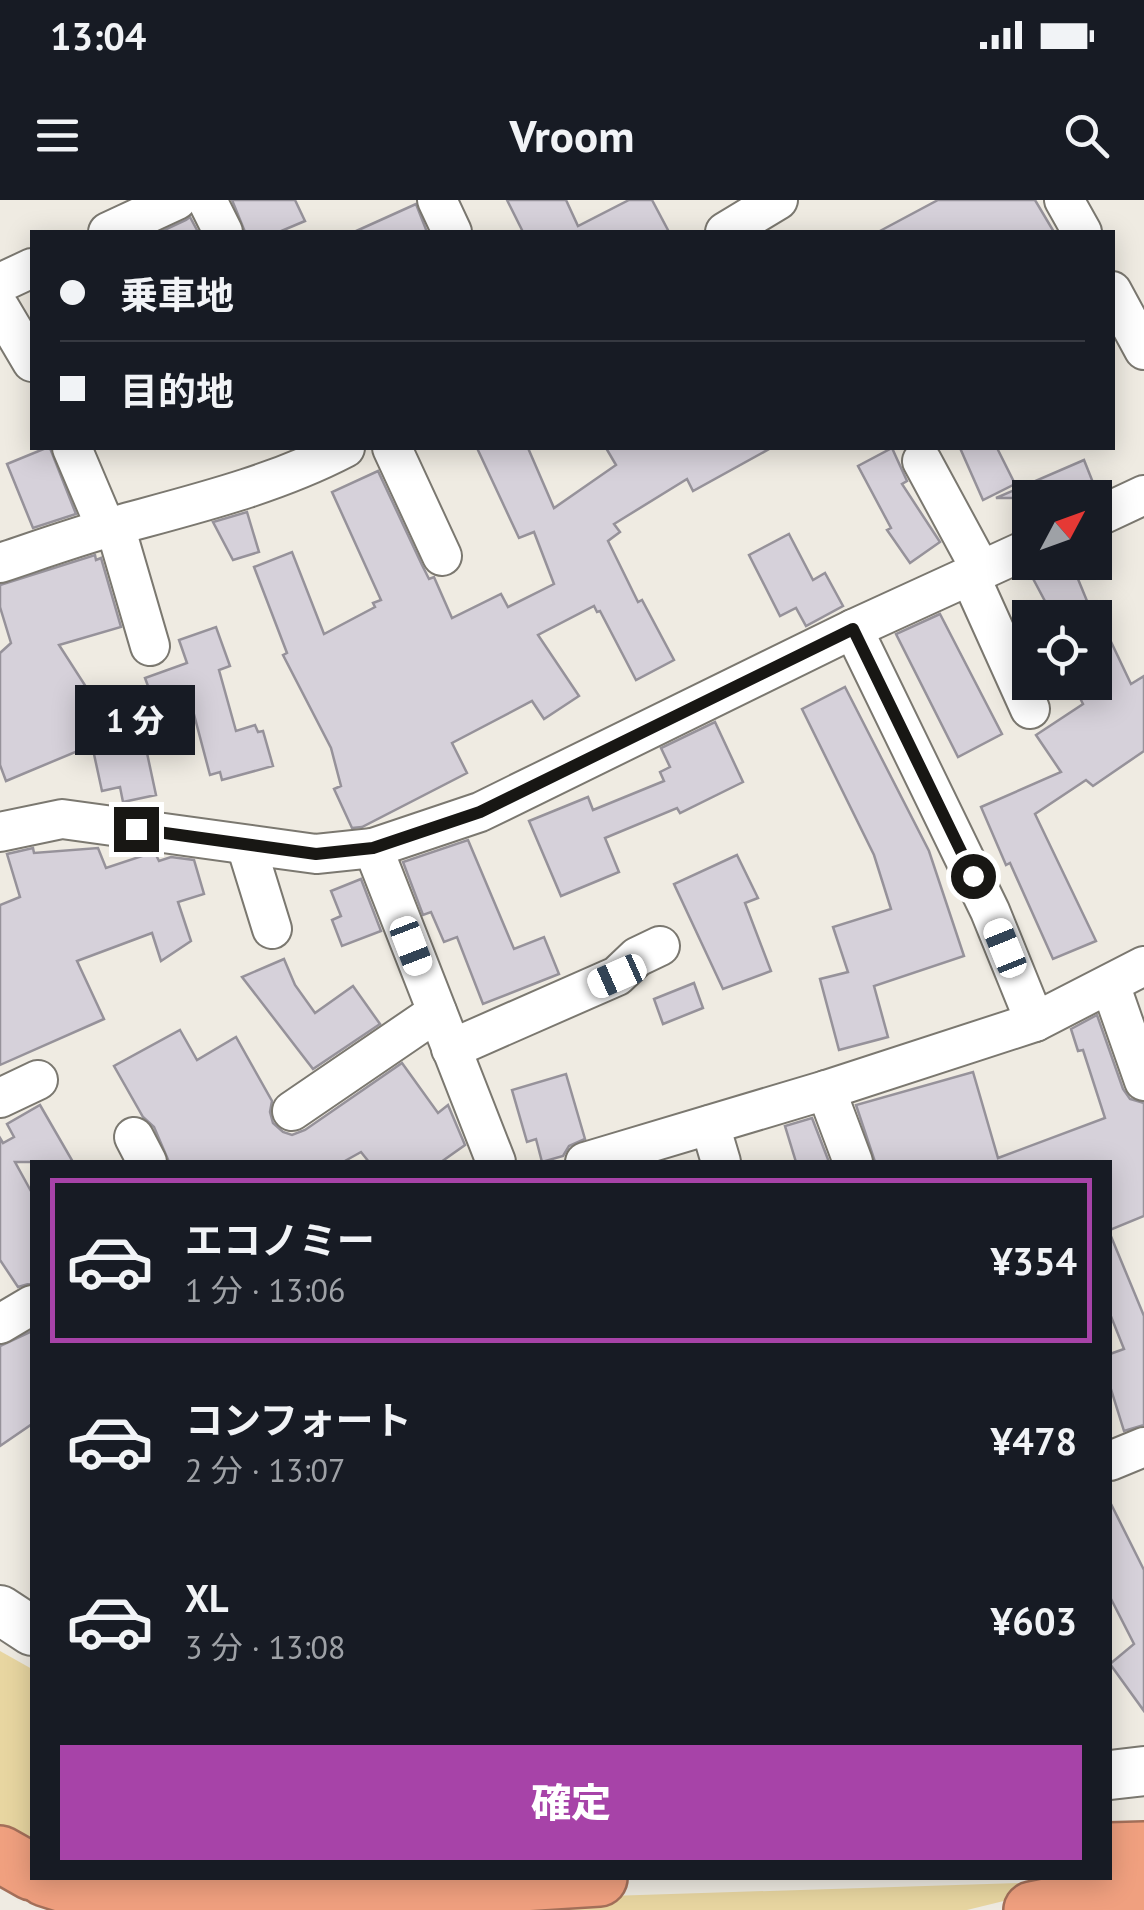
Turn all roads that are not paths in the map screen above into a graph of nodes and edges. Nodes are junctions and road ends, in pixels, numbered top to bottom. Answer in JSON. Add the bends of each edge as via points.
{"nodes":[{"id":1,"x":177,"y":200,"type":"edge"},
{"id":2,"x":207,"y":200,"type":"edge"},
{"id":3,"x":437,"y":200,"type":"edge"},
{"id":4,"x":778,"y":200,"type":"edge"},
{"id":5,"x":1064,"y":200,"type":"edge"},
{"id":6,"x":112,"y":230,"type":"edge"},
{"id":7,"x":222,"y":230,"type":"edge"},
{"id":8,"x":451,"y":230,"type":"edge"},
{"id":9,"x":727,"y":230,"type":"edge"},
{"id":10,"x":1081,"y":230,"type":"edge"},
{"id":11,"x":30,"y":269,"type":"edge"},
{"id":12,"x":0,"y":283,"type":"edge"},
{"id":13,"x":1115,"y":296,"type":"edge"},
{"id":14,"x":0,"y":308,"type":"edge"},
{"id":15,"x":1144,"y":350,"type":"edge"},
{"id":16,"x":30,"y":359,"type":"edge"},
{"id":17,"x":73,"y":450,"type":"edge"},
{"id":18,"x":340,"y":450,"type":"edge"},
{"id":19,"x":393,"y":450,"type":"edge"},
{"id":20,"x":922,"y":461,"type":"dead end"},
{"id":21,"x":1144,"y":495,"type":"edge"},
{"id":22,"x":1112,"y":510,"type":"edge"},
{"id":23,"x":110,"y":527,"type":"junction"},
{"id":24,"x":442,"y":556,"type":"dead end"},
{"id":25,"x":1012,"y":556,"type":"edge"},
{"id":26,"x":0,"y":562,"type":"edge"},
{"id":27,"x":976,"y":573,"type":"junction"},
{"id":28,"x":853,"y":629,"type":"junction"},
{"id":29,"x":150,"y":646,"type":"dead end"},
{"id":30,"x":1030,"y":708,"type":"dead end"},
{"id":31,"x":0,"y":832,"type":"edge"},
{"id":32,"x":246,"y":844,"type":"junction"},
{"id":33,"x":373,"y":848,"type":"junction"},
{"id":34,"x":272,"y":929,"type":"dead end"},
{"id":35,"x":660,"y":946,"type":"dead end"},
{"id":36,"x":1144,"y":966,"type":"edge"},
{"id":37,"x":1110,"y":984,"type":"junction"},
{"id":38,"x":437,"y":1012,"type":"junction"},
{"id":39,"x":1035,"y":1022,"type":"junction"},
{"id":40,"x":451,"y":1049,"type":"junction"},
{"id":41,"x":38,"y":1080,"type":"dead end"},
{"id":42,"x":1144,"y":1082,"type":"edge"},
{"id":43,"x":826,"y":1090,"type":"junction"},
{"id":44,"x":0,"y":1098,"type":"edge"},
{"id":45,"x":292,"y":1111,"type":"dead end"},
{"id":46,"x":710,"y":1125,"type":"junction"},
{"id":47,"x":490,"y":1160,"type":"edge"},
{"id":48,"x":592,"y":1160,"type":"edge"},
{"id":49,"x":720,"y":1160,"type":"edge"},
{"id":50,"x":851,"y":1160,"type":"edge"},
{"id":51,"x":30,"y":1305,"type":"edge"},
{"id":52,"x":0,"y":1324,"type":"edge"},
{"id":53,"x":1144,"y":1446,"type":"edge"},
{"id":54,"x":1112,"y":1459,"type":"edge"},
{"id":55,"x":0,"y":1610,"type":"edge"},
{"id":56,"x":30,"y":1630,"type":"edge"},
{"id":57,"x":1144,"y":1772,"type":"edge"},
{"id":58,"x":1112,"y":1775,"type":"edge"},
{"id":59,"x":1144,"y":1850,"type":"edge"},
{"id":60,"x":1112,"y":1851,"type":"edge"},
{"id":61,"x":0,"y":1854,"type":"edge"},
{"id":62,"x":30,"y":1871,"type":"edge"},
{"id":63,"x":51,"y":1880,"type":"edge"},
{"id":64,"x":568,"y":1880,"type":"edge"},
{"id":65,"x":1144,"y":1887,"type":"edge"},
{"id":66,"x":413,"y":1890,"type":"junction"},
{"id":67,"x":326,"y":1910,"type":"edge"},
{"id":68,"x":1032,"y":1910,"type":"edge"}],
"edges":[{"from":1,"to":6,"type":"street"},
{"from":2,"to":7,"type":"street"},
{"from":3,"to":8,"type":"street"},
{"from":4,"to":9,"type":"street"},
{"from":5,"to":10,"type":"street"},
{"from":11,"to":12,"type":"street"},
{"from":13,"to":15,"type":"street"},
{"from":14,"to":16,"type":"street"},
{"from":17,"to":23,"type":"street"},
{"from":18,"to":23,"type":"street","via":[[212,500]]},
{"from":19,"to":24,"type":"street"},
{"from":20,"to":27,"type":"street"},
{"from":21,"to":22,"type":"street"},
{"from":23,"to":26,"type":"street"},
{"from":23,"to":29,"type":"street"},
{"from":25,"to":27,"type":"street"},
{"from":27,"to":28,"type":"street"},
{"from":27,"to":30,"type":"street"},
{"from":28,"to":33,"type":"street","via":[[480,812]]},
{"from":28,"to":39,"type":"street","via":[[990,911]]},
{"from":31,"to":32,"type":"street","via":[[62,819]]},
{"from":32,"to":33,"type":"street","via":[[316,854]]},
{"from":32,"to":34,"type":"street"},
{"from":33,"to":38,"type":"street"},
{"from":35,"to":40,"type":"street","via":[[617,976]]},
{"from":36,"to":37,"type":"street"},
{"from":37,"to":39,"type":"street"},
{"from":37,"to":42,"type":"street"},
{"from":38,"to":40,"type":"street"},
{"from":38,"to":45,"type":"street"},
{"from":39,"to":43,"type":"street"},
{"from":40,"to":47,"type":"street"},
{"from":41,"to":44,"type":"street"},
{"from":43,"to":46,"type":"street"},
{"from":43,"to":50,"type":"street"},
{"from":46,"to":48,"type":"street"},
{"from":46,"to":49,"type":"street"},
{"from":51,"to":52,"type":"street"},
{"from":53,"to":54,"type":"street"},
{"from":55,"to":56,"type":"street"},
{"from":57,"to":58,"type":"street"},
{"from":59,"to":60,"type":"highway"},
{"from":61,"to":62,"type":"highway"},
{"from":63,"to":66,"type":"highway","via":[[124,1898]]},
{"from":64,"to":66,"type":"highway"},
{"from":65,"to":68,"type":"highway"},
{"from":66,"to":67,"type":"highway"}]}
